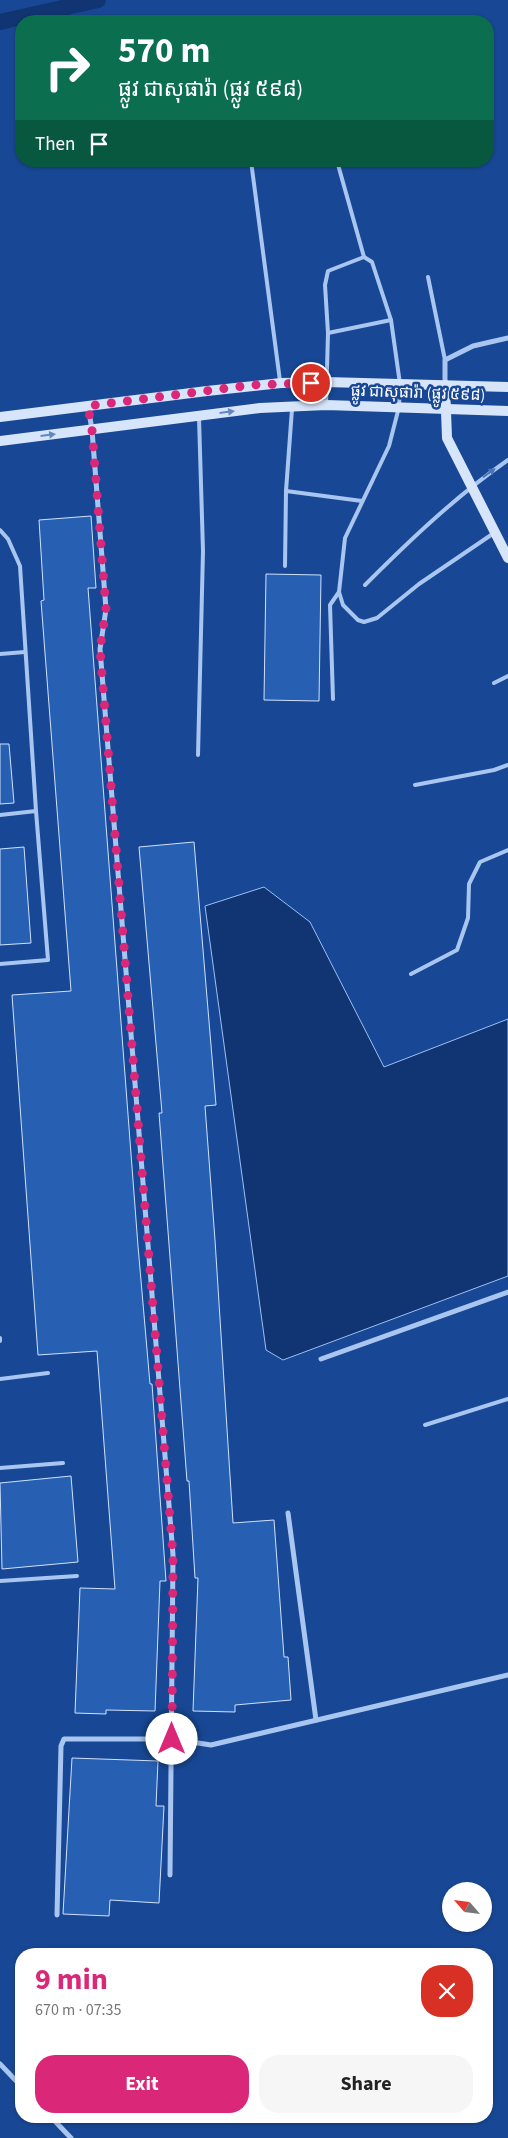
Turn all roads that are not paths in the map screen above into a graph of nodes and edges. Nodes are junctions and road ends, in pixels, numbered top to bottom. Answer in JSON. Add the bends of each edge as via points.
{"nodes":[{"id":1,"x":252,"y":167,"type":"edge"},
{"id":2,"x":340,"y":167,"type":"edge"},
{"id":3,"x":364,"y":257,"type":"junction"},
{"id":4,"x":428,"y":277,"type":"dead end"},
{"id":5,"x":391,"y":320,"type":"junction"},
{"id":6,"x":328,"y":333,"type":"junction"},
{"id":7,"x":508,"y":338,"type":"edge"},
{"id":8,"x":445,"y":360,"type":"junction"},
{"id":9,"x":326,"y":382,"type":"junction"},
{"id":10,"x":280,"y":383,"type":"junction"},
{"id":11,"x":400,"y":384,"type":"junction"},
{"id":12,"x":445,"y":385,"type":"junction"},
{"id":13,"x":508,"y":387,"type":"edge"},
{"id":14,"x":326,"y":405,"type":"junction"},
{"id":15,"x":88,"y":406,"type":"junction"},
{"id":16,"x":292,"y":406,"type":"junction"},
{"id":17,"x":399,"y":407,"type":"junction"},
{"id":18,"x":446,"y":408,"type":"junction"},
{"id":19,"x":508,"y":411,"type":"edge"},
{"id":20,"x":199,"y":416,"type":"junction"},
{"id":21,"x":0,"y":418,"type":"edge"},
{"id":22,"x":92,"y":430,"type":"junction"},
{"id":23,"x":0,"y":442,"type":"edge"},
{"id":24,"x":508,"y":460,"type":"edge"},
{"id":25,"x":471,"y":486,"type":"junction"},
{"id":26,"x":286,"y":491,"type":"junction"},
{"id":27,"x":362,"y":501,"type":"junction"},
{"id":28,"x":0,"y":530,"type":"edge"},
{"id":29,"x":495,"y":532,"type":"junction"},
{"id":30,"x":508,"y":558,"type":"edge"},
{"id":31,"x":285,"y":566,"type":"dead end"},
{"id":32,"x":365,"y":585,"type":"dead end"},
{"id":33,"x":339,"y":592,"type":"junction"},
{"id":34,"x":25,"y":652,"type":"junction"},
{"id":35,"x":0,"y":654,"type":"edge"},
{"id":36,"x":508,"y":676,"type":"edge"},
{"id":37,"x":494,"y":683,"type":"dead end"},
{"id":38,"x":333,"y":699,"type":"dead end"},
{"id":39,"x":198,"y":755,"type":"dead end"},
{"id":40,"x":508,"y":765,"type":"edge"},
{"id":41,"x":415,"y":785,"type":"dead end"},
{"id":42,"x":36,"y":811,"type":"junction"},
{"id":43,"x":0,"y":814,"type":"edge"},
{"id":44,"x":508,"y":850,"type":"edge"},
{"id":45,"x":0,"y":964,"type":"edge"},
{"id":46,"x":411,"y":974,"type":"dead end"},
{"id":47,"x":508,"y":1292,"type":"edge"},
{"id":48,"x":321,"y":1359,"type":"dead end"},
{"id":49,"x":48,"y":1373,"type":"dead end"},
{"id":50,"x":0,"y":1379,"type":"edge"},
{"id":51,"x":508,"y":1400,"type":"edge"},
{"id":52,"x":425,"y":1425,"type":"dead end"},
{"id":53,"x":62,"y":1463,"type":"dead end"},
{"id":54,"x":0,"y":1468,"type":"edge"},
{"id":55,"x":288,"y":1513,"type":"dead end"},
{"id":56,"x":77,"y":1576,"type":"dead end"},
{"id":57,"x":0,"y":1581,"type":"edge"},
{"id":58,"x":508,"y":1675,"type":"edge"},
{"id":59,"x":316,"y":1720,"type":"junction"},
{"id":60,"x":172,"y":1739,"type":"junction"},
{"id":61,"x":170,"y":1875,"type":"dead end"},
{"id":62,"x":57,"y":1915,"type":"dead end"},
{"id":63,"x":0,"y":2064,"type":"edge"},
{"id":64,"x":15,"y":2080,"type":"edge"},
{"id":65,"x":57,"y":2123,"type":"edge"},
{"id":66,"x":71,"y":2138,"type":"edge"}],
"edges":[{"from":1,"to":10,"type":"lane"},
{"from":2,"to":3,"type":"lane"},
{"from":3,"to":5,"type":"lane","via":[[372,262]]},
{"from":3,"to":6,"type":"lane","via":[[328,271],[325,285]]},
{"from":4,"to":8,"type":"lane"},
{"from":5,"to":6,"type":"lane"},
{"from":5,"to":11,"type":"lane"},
{"from":6,"to":9,"type":"lane"},
{"from":7,"to":8,"type":"street","via":[[473,346]]},
{"from":8,"to":12,"type":"street"},
{"from":9,"to":10,"type":"main road","name":"ផ្លូវ ជាសុផារ៉ា (ផ្លូវ ៥៩៨)"},
{"from":9,"to":11,"type":"main road","name":"ផ្លូវ ជាសុផារ៉ា (ផ្លូវ ៥៩៨)"},
{"from":9,"to":14,"type":"lane"},
{"from":10,"to":15,"type":"main road","name":"ផ្លូវ ជាសុផារ៉ា (ផ្លូវ ៥៩៨)"},
{"from":11,"to":12,"type":"main road","name":"ផ្លូវ ជាសុផារ៉ា (ផ្លូវ ៥៩៨)"},
{"from":11,"to":17,"type":"lane"},
{"from":12,"to":13,"type":"main road","name":"ផ្លូវ ជាសុផារ៉ា (ផ្លូវ ៥៩៨)"},
{"from":12,"to":18,"type":"main road"},
{"from":14,"to":16,"type":"main road","name":"ផ្លូវ ជាសុផារ៉ា (ផ្លូវ ៥៩៨)"},
{"from":14,"to":17,"type":"main road","name":"ផ្លូវ ជាសុផារ៉ា (ផ្លូវ ៥៩៨)"},
{"from":15,"to":21,"type":"main road","name":"ផ្លូវ ជាសុផារ៉ា (ផ្លូវ ៥៩៨)"},
{"from":15,"to":22,"type":"street"},
{"from":20,"to":16,"type":"main road","name":"ផ្លូវ ជាសុផារ៉ា (ផ្លូវ ៥៩៨)","one_way":true},
{"from":16,"to":26,"type":"lane"},
{"from":17,"to":18,"type":"main road","name":"ផ្លូវ ជាសុផារ៉ា (ផ្លូវ ៥៩៨)"},
{"from":17,"to":27,"type":"lane","via":[[388,446]]},
{"from":18,"to":19,"type":"main road","name":"ផ្លូវ ជាសុផារ៉ា (ផ្លូវ ៥៩៨)"},
{"from":18,"to":25,"type":"main road","via":[[447,438]]},
{"from":20,"to":22,"type":"main road","name":"ផ្លូវ ជាសុផារ៉ា (ផ្លូវ ៥៩៨)"},
{"from":20,"to":39,"type":"lane","via":[[203,551]]},
{"from":23,"to":22,"type":"main road","name":"ផ្លូវ ជាសុផារ៉ា (ផ្លូវ ៥៩៨)","one_way":true},
{"from":22,"to":60,"type":"street","via":[[106,609],[100,649],[173,1555]]},
{"from":25,"to":24,"type":"lane","one_way":true},
{"from":25,"to":29,"type":"main road"},
{"from":25,"to":32,"type":"lane"},
{"from":26,"to":27,"type":"lane"},
{"from":26,"to":31,"type":"lane"},
{"from":27,"to":33,"type":"lane","via":[[345,538]]},
{"from":28,"to":34,"type":"lane","via":[[20,566]]},
{"from":29,"to":30,"type":"main road"},
{"from":29,"to":33,"type":"lane","via":[[370,621],[364,622],[353,616],[343,605]]},
{"from":33,"to":38,"type":"lane","via":[[330,605]]},
{"from":34,"to":35,"type":"lane"},
{"from":34,"to":42,"type":"lane"},
{"from":36,"to":37,"type":"lane"},
{"from":40,"to":41,"type":"lane"},
{"from":42,"to":43,"type":"lane"},
{"from":42,"to":45,"type":"lane","via":[[48,960]]},
{"from":44,"to":46,"type":"lane","via":[[480,862],[469,884],[468,918],[457,950]]},
{"from":47,"to":48,"type":"street"},
{"from":49,"to":50,"type":"lane"},
{"from":51,"to":52,"type":"lane"},
{"from":53,"to":54,"type":"lane"},
{"from":55,"to":59,"type":"street"},
{"from":56,"to":57,"type":"lane"},
{"from":58,"to":59,"type":"street"},
{"from":59,"to":60,"type":"street","via":[[211,1745]]},
{"from":60,"to":61,"type":"street"},
{"from":60,"to":62,"type":"street","via":[[64,1739],[61,1746]]},
{"from":63,"to":64,"type":"street"},
{"from":65,"to":66,"type":"street"}]}
